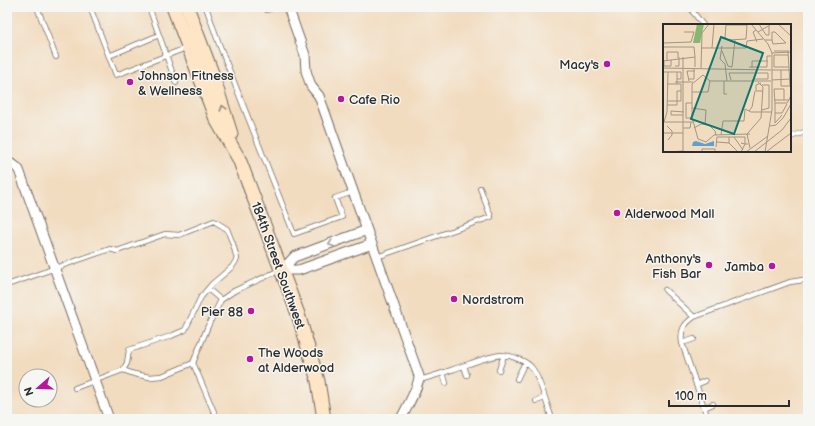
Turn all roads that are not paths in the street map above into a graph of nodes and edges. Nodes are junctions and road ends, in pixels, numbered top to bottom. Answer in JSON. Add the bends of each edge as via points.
{"nodes":[{"id":1,"x":37,"y":7,"type":"edge"},
{"id":2,"x":90,"y":7,"type":"edge"},
{"id":3,"x":149,"y":7,"type":"edge"},
{"id":4,"x":173,"y":7,"type":"edge"},
{"id":5,"x":206,"y":7,"type":"edge"},
{"id":6,"x":266,"y":7,"type":"edge"},
{"id":7,"x":276,"y":7,"type":"edge"},
{"id":8,"x":288,"y":7,"type":"edge"},
{"id":9,"x":691,"y":7,"type":"edge"},
{"id":10,"x":188,"y":11,"type":"edge"},
{"id":11,"x":702,"y":24,"type":"edge"},
{"id":12,"x":160,"y":35,"type":"junction"},
{"id":13,"x":188,"y":47,"type":"junction"},
{"id":14,"x":56,"y":56,"type":"dead end"},
{"id":15,"x":109,"y":56,"type":"junction"},
{"id":16,"x":167,"y":56,"type":"junction"},
{"id":17,"x":212,"y":73,"type":"junction"},
{"id":18,"x":176,"y":83,"type":"dead end"},
{"id":19,"x":808,"y":131,"type":"edge"},
{"id":20,"x":791,"y":137,"type":"edge"},
{"id":21,"x":239,"y":159,"type":"junction"},
{"id":22,"x":7,"y":163,"type":"edge"},
{"id":23,"x":480,"y":188,"type":"dead end"},
{"id":24,"x":353,"y":192,"type":"junction"},
{"id":25,"x":367,"y":230,"type":"junction"},
{"id":26,"x":372,"y":244,"type":"junction"},
{"id":27,"x":377,"y":257,"type":"junction"},
{"id":28,"x":55,"y":269,"type":"junction"},
{"id":29,"x":282,"y":270,"type":"junction"},
{"id":30,"x":808,"y":280,"type":"edge"},
{"id":31,"x":7,"y":285,"type":"edge"},
{"id":32,"x":208,"y":289,"type":"junction"},
{"id":33,"x":665,"y":290,"type":"dead end"},
{"id":34,"x":221,"y":300,"type":"junction"},
{"id":35,"x":694,"y":317,"type":"junction"},
{"id":36,"x":694,"y":339,"type":"dead end"},
{"id":37,"x":682,"y":343,"type":"junction"},
{"id":38,"x":504,"y":355,"type":"junction"},
{"id":39,"x":525,"y":362,"type":"junction"},
{"id":40,"x":193,"y":363,"type":"junction"},
{"id":41,"x":464,"y":366,"type":"junction"},
{"id":42,"x":123,"y":370,"type":"junction"},
{"id":43,"x":499,"y":370,"type":"dead end"},
{"id":44,"x":443,"y":373,"type":"junction"},
{"id":45,"x":467,"y":376,"type":"dead end"},
{"id":46,"x":517,"y":379,"type":"dead end"},
{"id":47,"x":95,"y":380,"type":"junction"},
{"id":48,"x":419,"y":380,"type":"junction"},
{"id":49,"x":705,"y":381,"type":"dead end"},
{"id":50,"x":446,"y":383,"type":"dead end"},
{"id":51,"x":696,"y":384,"type":"junction"},
{"id":52,"x":75,"y":388,"type":"dead end"},
{"id":53,"x":545,"y":398,"type":"junction"},
{"id":54,"x":536,"y":402,"type":"dead end"},
{"id":55,"x":714,"y":404,"type":"dead end"},
{"id":56,"x":704,"y":408,"type":"junction"},
{"id":57,"x":214,"y":412,"type":"dead end"},
{"id":58,"x":109,"y":419,"type":"edge"},
{"id":59,"x":324,"y":419,"type":"edge"},
{"id":60,"x":401,"y":419,"type":"edge"},
{"id":61,"x":552,"y":419,"type":"edge"},
{"id":62,"x":708,"y":419,"type":"edge"}],
"edges":[{"from":1,"to":14,"type":"lane"},
{"from":2,"to":15,"type":"lane"},
{"from":3,"to":12,"type":"lane"},
{"from":4,"to":13,"type":"main road","name":"184th Street Southwest"},
{"from":5,"to":24,"type":"lane","via":[[294,234],[342,217],[335,198]]},
{"from":6,"to":7,"type":"lane","via":[[267,10]]},
{"from":8,"to":24,"type":"street","via":[[305,55],[306,71],[311,86],[319,96]]},
{"from":9,"to":11,"type":"lane"},
{"from":10,"to":13,"type":"main road","via":[[188,28],[192,39]]},
{"from":10,"to":17,"type":"main road","name":"184th Street Southwest"},
{"from":12,"to":15,"type":"lane"},
{"from":12,"to":16,"type":"lane"},
{"from":13,"to":16,"type":"lane"},
{"from":13,"to":17,"type":"main road","via":[[195,49],[204,69]]},
{"from":13,"to":21,"type":"main road","name":"184th Street Southwest","via":[[216,119]]},
{"from":15,"to":16,"type":"lane","via":[[116,75]]},
{"from":16,"to":18,"type":"lane"},
{"from":21,"to":17,"type":"main road","name":"184th Street Southwest","one_way":true},
{"from":19,"to":20,"type":"lane"},
{"from":21,"to":29,"type":"main road","name":"184th Street Southwest"},
{"from":22,"to":28,"type":"street","via":[[15,165],[19,170]]},
{"from":23,"to":27,"type":"lane","via":[[491,217]]},
{"from":24,"to":25,"type":"street"},
{"from":25,"to":26,"type":"street"},
{"from":25,"to":29,"type":"street","one_way":true,"via":[[294,257]]},
{"from":26,"to":27,"type":"street"},
{"from":26,"to":29,"type":"street","via":[[299,270]]},
{"from":27,"to":48,"type":"street","via":[[420,376]]},
{"from":28,"to":31,"type":"lane"},
{"from":28,"to":32,"type":"lane","via":[[110,249],[117,251],[165,234],[179,235],[214,221],[227,229],[237,259]]},
{"from":28,"to":47,"type":"street"},
{"from":29,"to":34,"type":"lane","via":[[234,291]]},
{"from":29,"to":59,"type":"main road","name":"184th Street Southwest","via":[[318,381]]},
{"from":30,"to":35,"type":"lane","via":[[790,282]]},
{"from":32,"to":34,"type":"lane"},
{"from":32,"to":42,"type":"lane","via":[[201,297],[185,330],[129,350],[128,363]]},
{"from":33,"to":35,"type":"lane"},
{"from":34,"to":40,"type":"lane"},
{"from":35,"to":37,"type":"lane","via":[[686,322],[682,330]]},
{"from":36,"to":37,"type":"lane"},
{"from":37,"to":51,"type":"lane"},
{"from":38,"to":39,"type":"lane"},
{"from":38,"to":41,"type":"lane","via":[[489,357]]},
{"from":38,"to":43,"type":"lane"},
{"from":39,"to":46,"type":"lane"},
{"from":39,"to":53,"type":"lane","via":[[532,368]]},
{"from":40,"to":42,"type":"lane","via":[[162,376],[134,374]]},
{"from":40,"to":57,"type":"lane"},
{"from":41,"to":44,"type":"lane"},
{"from":41,"to":45,"type":"lane"},
{"from":42,"to":47,"type":"lane"},
{"from":44,"to":48,"type":"lane"},
{"from":44,"to":50,"type":"lane"},
{"from":47,"to":52,"type":"lane"},
{"from":47,"to":58,"type":"street"},
{"from":48,"to":60,"type":"street"},
{"from":49,"to":51,"type":"lane"},
{"from":51,"to":56,"type":"lane"},
{"from":53,"to":54,"type":"lane"},
{"from":53,"to":61,"type":"lane"},
{"from":55,"to":56,"type":"lane"},
{"from":56,"to":62,"type":"lane"}]}
